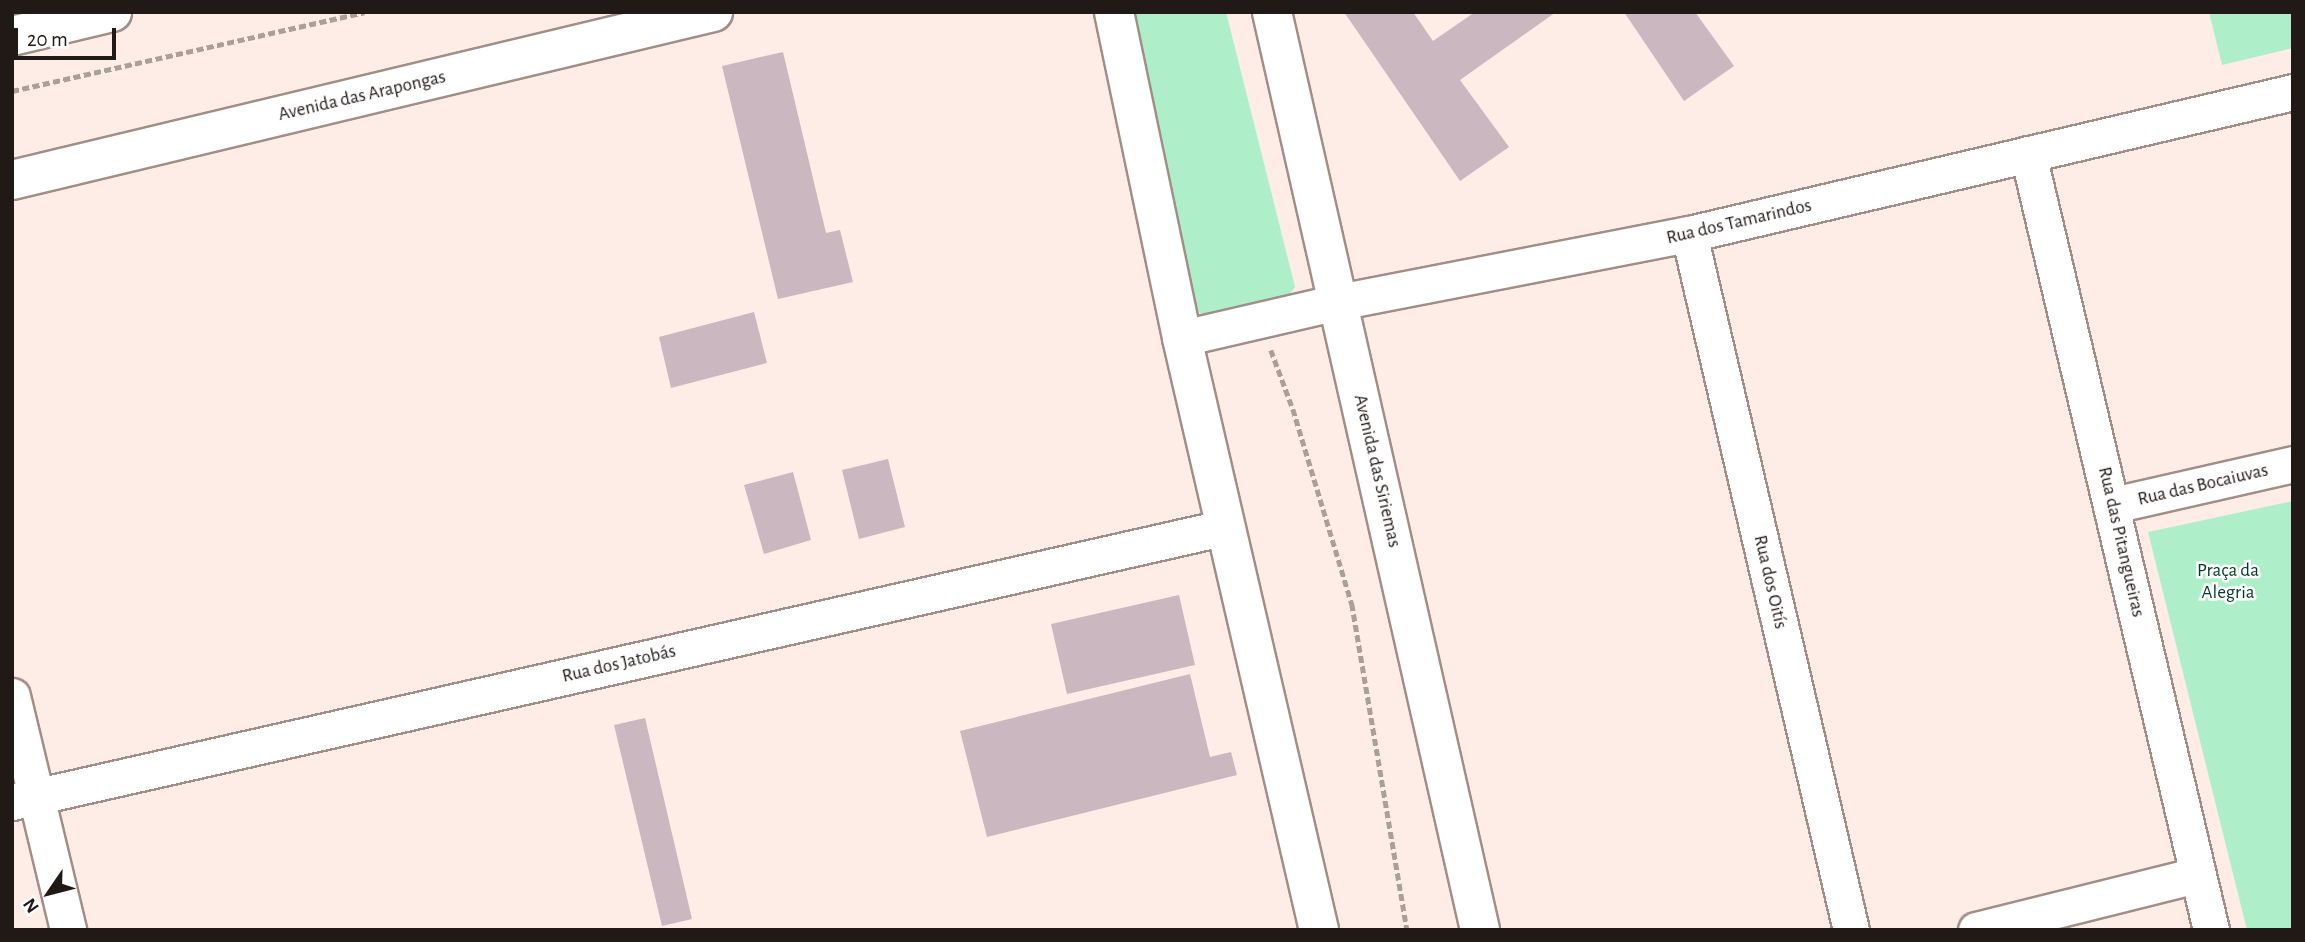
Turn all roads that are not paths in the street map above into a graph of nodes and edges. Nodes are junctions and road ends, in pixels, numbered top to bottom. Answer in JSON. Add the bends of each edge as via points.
{"nodes":[{"id":1,"x":112,"y":12,"type":"edge"},
{"id":2,"x":712,"y":12,"type":"edge"},
{"id":3,"x":1114,"y":12,"type":"edge"},
{"id":4,"x":1272,"y":12,"type":"edge"},
{"id":5,"x":12,"y":36,"type":"edge"},
{"id":6,"x":2293,"y":92,"type":"edge"},
{"id":7,"x":2028,"y":154,"type":"junction"},
{"id":8,"x":12,"y":180,"type":"edge"},
{"id":9,"x":1689,"y":234,"type":"junction"},
{"id":10,"x":1338,"y":302,"type":"junction"},
{"id":11,"x":1182,"y":338,"type":"junction"},
{"id":12,"x":2293,"y":464,"type":"edge"},
{"id":13,"x":2113,"y":505,"type":"junction"},
{"id":14,"x":1226,"y":527,"type":"junction"},
{"id":15,"x":12,"y":696,"type":"edge"},
{"id":16,"x":24,"y":799,"type":"edge"},
{"id":17,"x":2197,"y":875,"type":"junction"},
{"id":18,"x":68,"y":930,"type":"edge"},
{"id":19,"x":1319,"y":930,"type":"edge"},
{"id":20,"x":1480,"y":930,"type":"edge"},
{"id":21,"x":1851,"y":930,"type":"edge"},
{"id":22,"x":1976,"y":930,"type":"edge"},
{"id":23,"x":2211,"y":930,"type":"edge"}],
"edges":[{"from":1,"to":5,"type":"street"},
{"from":2,"to":8,"type":"street","name":"Avenida das Arapongas"},
{"from":3,"to":11,"type":"street"},
{"from":4,"to":10,"type":"street","name":"Avenida das Siriemas"},
{"from":6,"to":7,"type":"street","name":"Rua dos Tamarindos"},
{"from":7,"to":9,"type":"street","name":"Rua dos Tamarindos"},
{"from":7,"to":13,"type":"street","name":"Rua das Pitangueiras"},
{"from":9,"to":10,"type":"street","name":"Rua dos Tamarindos"},
{"from":9,"to":21,"type":"street","name":"Rua dos Oitís"},
{"from":10,"to":11,"type":"street","name":"Rua dos Tamarindos"},
{"from":10,"to":20,"type":"street","name":"Avenida das Siriemas"},
{"from":11,"to":14,"type":"street"},
{"from":12,"to":13,"type":"street","name":"Rua das Bocaiuvas"},
{"from":13,"to":17,"type":"street","name":"Rua das Pitangueiras"},
{"from":14,"to":16,"type":"street","name":"Rua dos Jatobás"},
{"from":14,"to":19,"type":"street"},
{"from":15,"to":16,"type":"street"},
{"from":16,"to":18,"type":"street"},
{"from":17,"to":22,"type":"street"},
{"from":17,"to":23,"type":"street","name":"Rua das Pitangueiras"}]}
